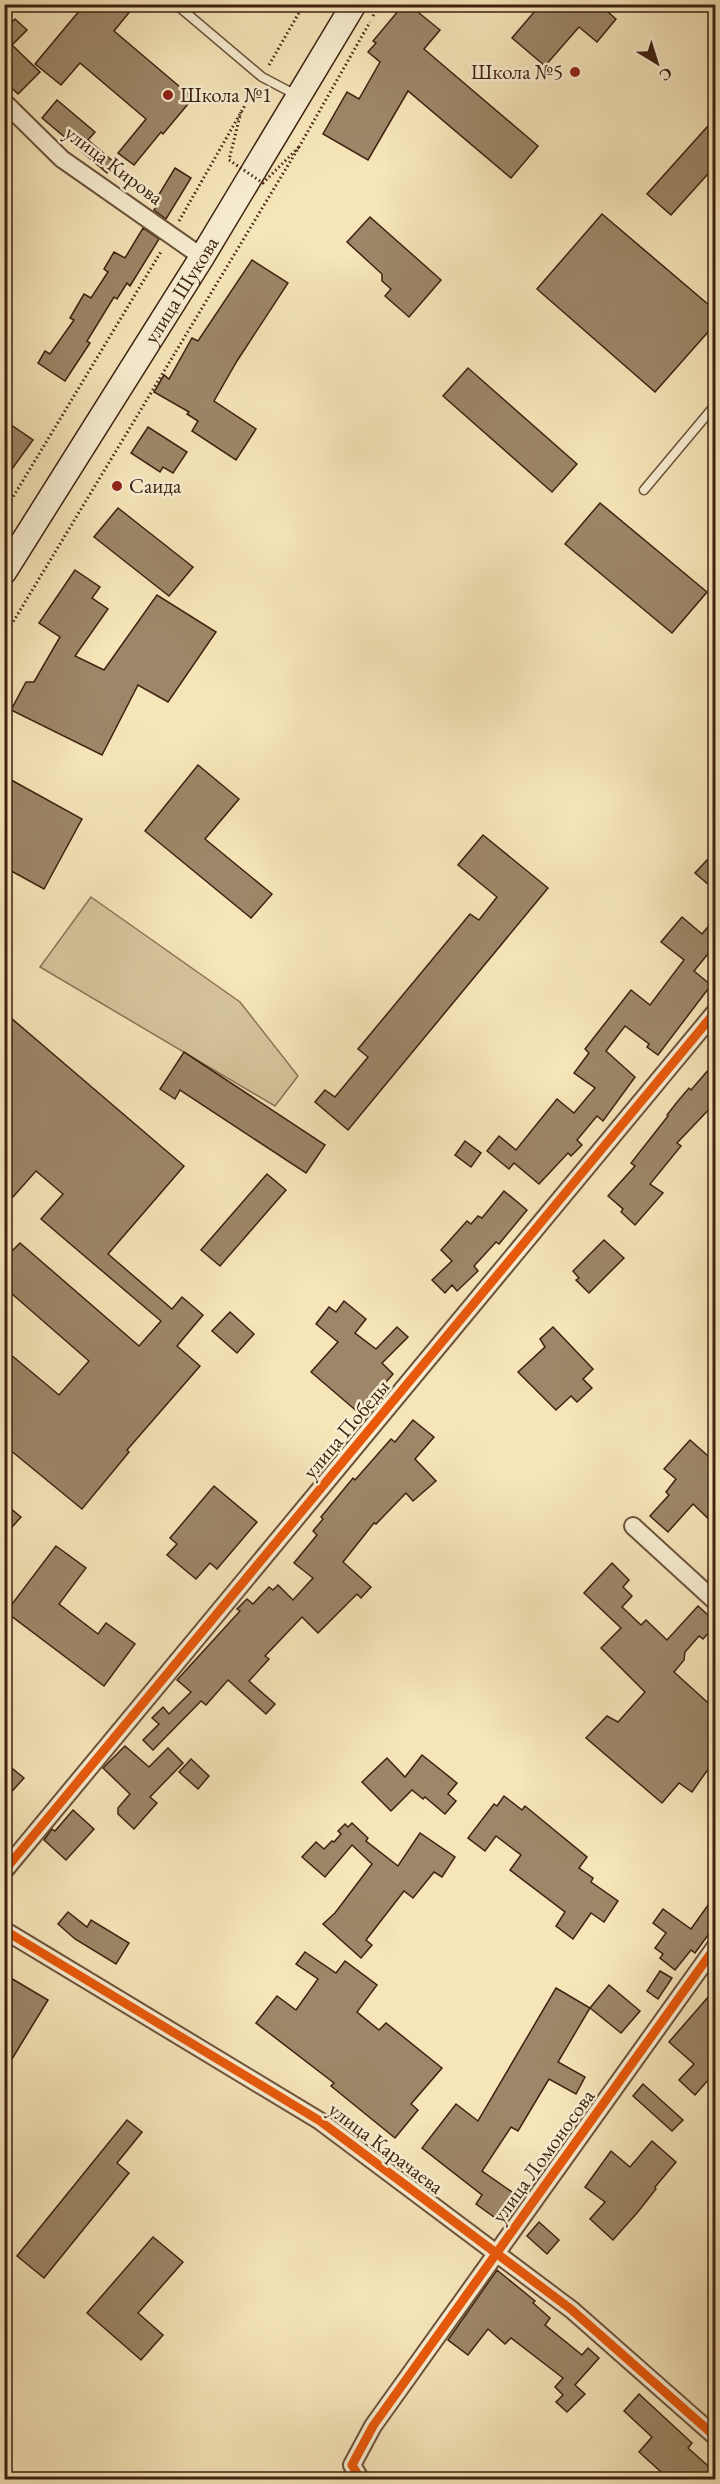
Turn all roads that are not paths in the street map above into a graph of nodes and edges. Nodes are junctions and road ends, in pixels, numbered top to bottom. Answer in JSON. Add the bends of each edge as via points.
{"nodes":[{"id":1,"x":354,"y":4,"type":"edge"},
{"id":2,"x":178,"y":6,"type":"edge"},
{"id":3,"x":298,"y":97,"type":"junction"},
{"id":4,"x":4,"y":102,"type":"edge"},
{"id":5,"x":202,"y":257,"type":"junction"},
{"id":6,"x":716,"y":404,"type":"edge"},
{"id":7,"x":644,"y":490,"type":"dead end"},
{"id":8,"x":4,"y":572,"type":"edge"},
{"id":9,"x":716,"y":1011,"type":"edge"},
{"id":10,"x":633,"y":1526,"type":"dead end"},
{"id":11,"x":716,"y":1602,"type":"edge"},
{"id":12,"x":4,"y":1871,"type":"edge"},
{"id":13,"x":4,"y":1930,"type":"edge"},
{"id":14,"x":716,"y":1946,"type":"edge"},
{"id":15,"x":495,"y":2253,"type":"junction"},
{"id":16,"x":716,"y":2437,"type":"edge"},
{"id":17,"x":361,"y":2480,"type":"edge"}],
"edges":[{"from":1,"to":3,"type":"main road","name":"улица Шукова"},
{"from":2,"to":3,"type":"lane","via":[[262,77]]},
{"from":3,"to":5,"type":"main road","name":"улица Шукова"},
{"from":4,"to":5,"type":"street","name":"улица Кирова","via":[[62,159]]},
{"from":5,"to":8,"type":"main road","name":"улица Шукова"},
{"from":6,"to":7,"type":"lane"},
{"from":9,"to":12,"type":"street","name":"улица Победы"},
{"from":10,"to":11,"type":"street"},
{"from":13,"to":15,"type":"street","name":"улица Карачаева","via":[[320,2121]]},
{"from":14,"to":15,"type":"street","name":"улица Ломоносова"},
{"from":15,"to":16,"type":"street","name":"улица Карачаева","via":[[572,2310]]},
{"from":15,"to":17,"type":"street","name":"улица Ломоносова","via":[[374,2426],[352,2465]]}]}
